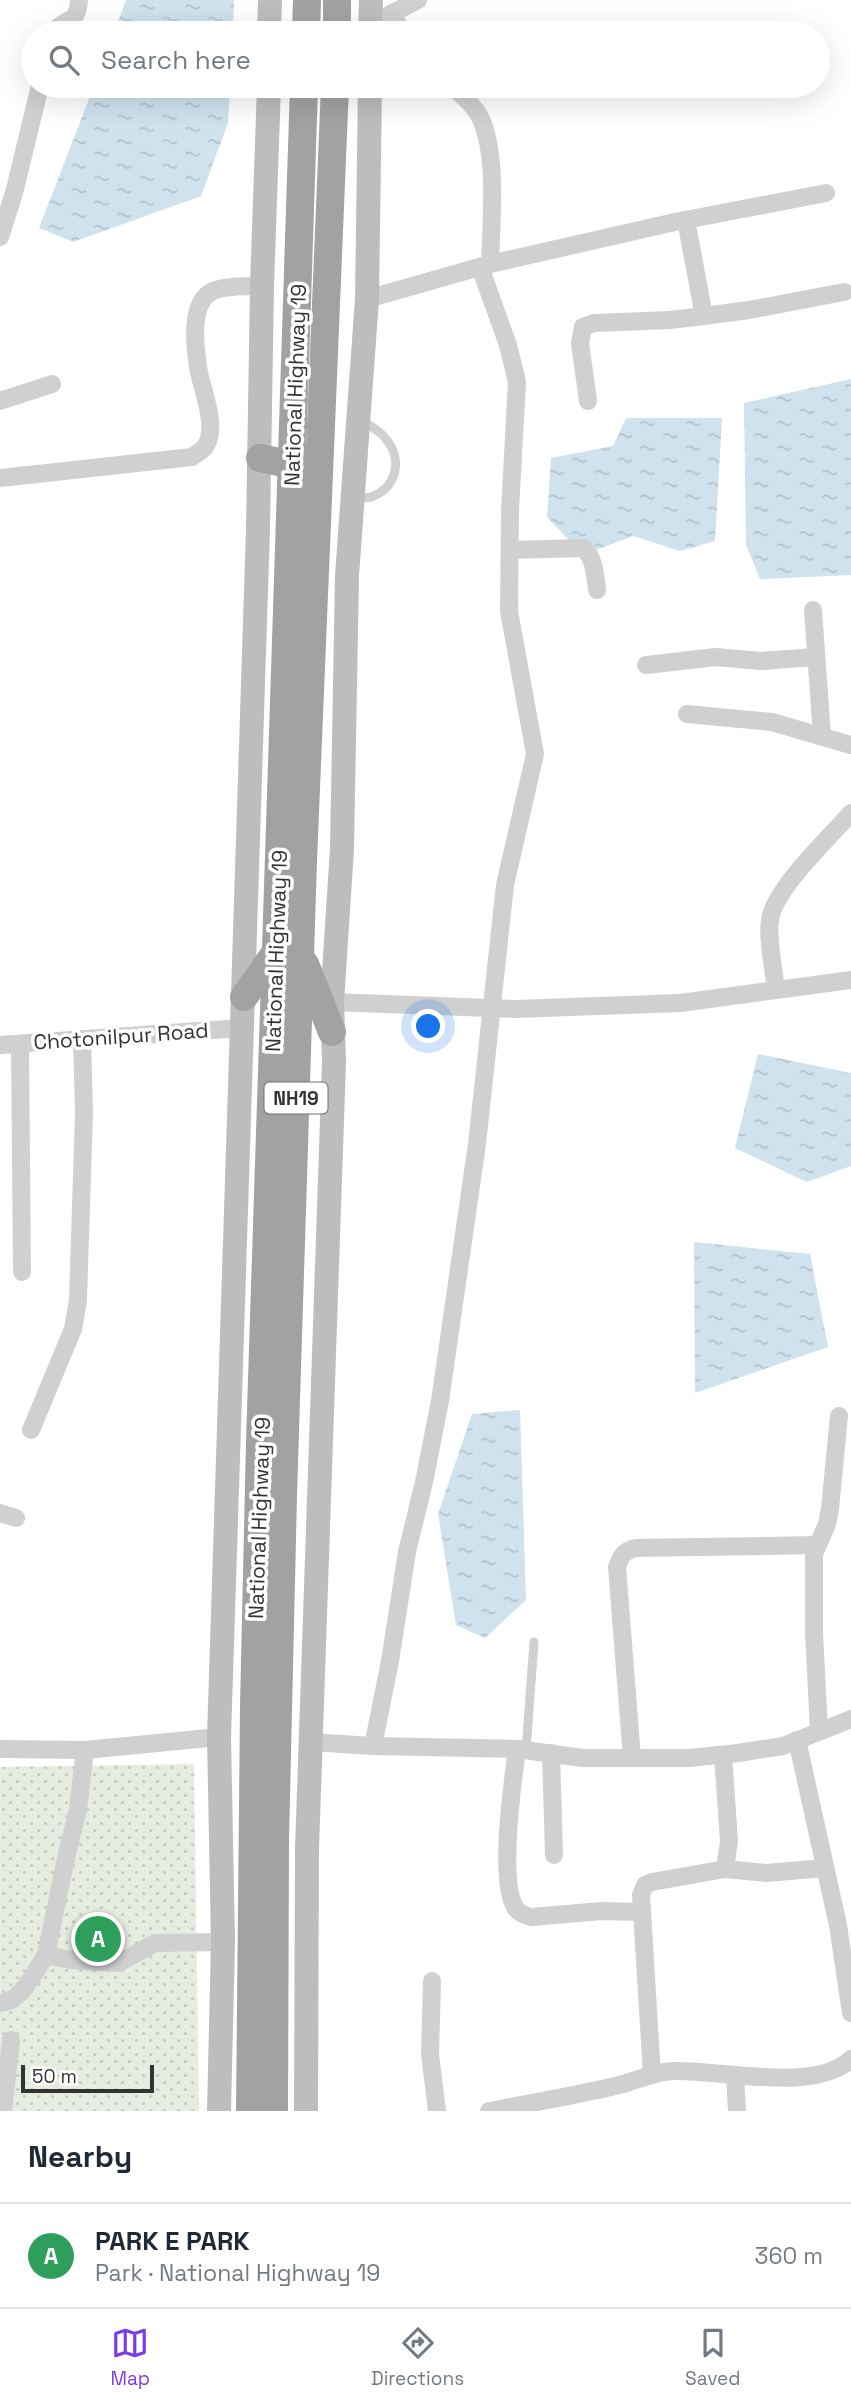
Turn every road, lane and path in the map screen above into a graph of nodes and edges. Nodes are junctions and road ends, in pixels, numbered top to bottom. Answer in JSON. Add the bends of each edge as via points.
{"nodes":[{"id":1,"x":79,"y":0,"type":"edge"},
{"id":2,"x":270,"y":0,"type":"edge"},
{"id":3,"x":307,"y":0,"type":"edge"},
{"id":4,"x":337,"y":0,"type":"edge"},
{"id":5,"x":418,"y":0,"type":"edge"},
{"id":6,"x":376,"y":18,"type":"edge"},
{"id":7,"x":69,"y":21,"type":"edge"},
{"id":8,"x":269,"y":21,"type":"edge"},
{"id":9,"x":306,"y":21,"type":"edge"},
{"id":10,"x":337,"y":21,"type":"edge"},
{"id":11,"x":37,"y":98,"type":"edge"},
{"id":12,"x":268,"y":98,"type":"edge"},
{"id":13,"x":304,"y":98,"type":"edge"},
{"id":14,"x":334,"y":98,"type":"edge"},
{"id":15,"x":370,"y":98,"type":"edge"},
{"id":16,"x":465,"y":98,"type":"edge"},
{"id":17,"x":826,"y":193,"type":"dead end"},
{"id":18,"x":686,"y":220,"type":"junction"},
{"id":19,"x":0,"y":237,"type":"edge"},
{"id":20,"x":485,"y":265,"type":"junction"},
{"id":21,"x":262,"y":286,"type":"junction"},
{"id":22,"x":844,"y":292,"type":"dead end"},
{"id":23,"x":367,"y":299,"type":"junction"},
{"id":24,"x":704,"y":316,"type":"junction"},
{"id":25,"x":52,"y":384,"type":"dead end"},
{"id":26,"x":0,"y":401,"type":"edge"},
{"id":27,"x":588,"y":401,"type":"dead end"},
{"id":28,"x":360,"y":419,"type":"junction"},
{"id":29,"x":260,"y":458,"type":"junction"},
{"id":30,"x":293,"y":465,"type":"junction"},
{"id":31,"x":0,"y":478,"type":"edge"},
{"id":32,"x":352,"y":499,"type":"junction"},
{"id":33,"x":510,"y":550,"type":"junction"},
{"id":34,"x":597,"y":590,"type":"dead end"},
{"id":35,"x":813,"y":610,"type":"dead end"},
{"id":36,"x":817,"y":657,"type":"junction"},
{"id":37,"x":646,"y":665,"type":"dead end"},
{"id":38,"x":687,"y":714,"type":"dead end"},
{"id":39,"x":822,"y":736,"type":"junction"},
{"id":40,"x":851,"y":745,"type":"edge"},
{"id":41,"x":851,"y":813,"type":"edge"},
{"id":42,"x":288,"y":951,"type":"junction"},
{"id":43,"x":851,"y":980,"type":"edge"},
{"id":44,"x":776,"y":990,"type":"junction"},
{"id":45,"x":244,"y":997,"type":"junction"},
{"id":46,"x":331,"y":1002,"type":"junction"},
{"id":47,"x":493,"y":1009,"type":"junction"},
{"id":48,"x":241,"y":1028,"type":"junction"},
{"id":49,"x":332,"y":1032,"type":"junction"},
{"id":50,"x":82,"y":1039,"type":"junction"},
{"id":51,"x":20,"y":1044,"type":"junction"},
{"id":52,"x":0,"y":1045,"type":"edge"},
{"id":53,"x":22,"y":1272,"type":"dead end"},
{"id":54,"x":839,"y":1416,"type":"dead end"},
{"id":55,"x":31,"y":1430,"type":"dead end"},
{"id":56,"x":817,"y":1545,"type":"junction"},
{"id":57,"x":534,"y":1642,"type":"dead end"},
{"id":58,"x":851,"y":1718,"type":"edge"},
{"id":59,"x":819,"y":1731,"type":"junction"},
{"id":60,"x":219,"y":1737,"type":"junction"},
{"id":61,"x":797,"y":1740,"type":"junction"},
{"id":62,"x":311,"y":1742,"type":"junction"},
{"id":63,"x":373,"y":1746,"type":"junction"},
{"id":64,"x":0,"y":1749,"type":"edge"},
{"id":65,"x":522,"y":1749,"type":"junction"},
{"id":66,"x":85,"y":1750,"type":"junction"},
{"id":67,"x":551,"y":1753,"type":"junction"},
{"id":68,"x":723,"y":1755,"type":"junction"},
{"id":69,"x":632,"y":1758,"type":"junction"},
{"id":70,"x":554,"y":1855,"type":"dead end"},
{"id":71,"x":825,"y":1868,"type":"junction"},
{"id":72,"x":725,"y":1869,"type":"junction"},
{"id":73,"x":641,"y":1912,"type":"junction"},
{"id":74,"x":223,"y":1942,"type":"junction"},
{"id":75,"x":46,"y":1955,"type":"junction"},
{"id":76,"x":432,"y":1982,"type":"dead end"},
{"id":77,"x":0,"y":2003,"type":"edge"},
{"id":78,"x":851,"y":2013,"type":"edge"},
{"id":79,"x":12,"y":2040,"type":"dead end"},
{"id":80,"x":851,"y":2059,"type":"edge"},
{"id":81,"x":652,"y":2075,"type":"junction"},
{"id":82,"x":735,"y":2075,"type":"junction"},
{"id":83,"x":544,"y":2106,"type":"edge"},
{"id":84,"x":3,"y":2111,"type":"edge"},
{"id":85,"x":219,"y":2111,"type":"edge"},
{"id":86,"x":250,"y":2111,"type":"edge"},
{"id":87,"x":274,"y":2111,"type":"edge"},
{"id":88,"x":306,"y":2111,"type":"edge"},
{"id":89,"x":437,"y":2111,"type":"edge"},
{"id":90,"x":489,"y":2111,"type":"edge"},
{"id":91,"x":737,"y":2111,"type":"edge"}],
"edges":[{"from":1,"to":7,"type":"street","via":[[79,10]]},
{"from":2,"to":8,"type":"main road"},
{"from":3,"to":9,"type":"highway"},
{"from":4,"to":10,"type":"highway"},
{"from":5,"to":6,"type":"street"},
{"from":11,"to":19,"type":"street"},
{"from":12,"to":21,"type":"main road"},
{"from":13,"to":30,"type":"highway","name":"National Highway 19","number":"NH19"},
{"from":14,"to":42,"type":"highway","number":"NH19"},
{"from":15,"to":23,"type":"main road"},
{"from":16,"to":20,"type":"street","via":[[477,112],[487,140],[491,173]]},
{"from":17,"to":18,"type":"street"},
{"from":18,"to":20,"type":"street"},
{"from":18,"to":24,"type":"street"},
{"from":20,"to":23,"type":"street"},
{"from":20,"to":33,"type":"street","via":[[517,382]]},
{"from":21,"to":29,"type":"main road"},
{"from":21,"to":31,"type":"street","via":[[227,288],[202,300],[196,316],[196,348],[211,430],[205,447],[192,457]]},
{"from":22,"to":24,"type":"street"},
{"from":23,"to":28,"type":"main road"},
{"from":24,"to":27,"type":"street","via":[[583,327],[580,343]]},
{"from":25,"to":26,"type":"street"},
{"from":28,"to":32,"type":"main road"},
{"from":28,"to":32,"type":"lane","via":[[385,437],[397,461],[396,473],[390,484],[372,497]]},
{"from":29,"to":30,"type":"highway"},
{"from":29,"to":45,"type":"main road"},
{"from":30,"to":42,"type":"highway","name":"National Highway 19","number":"NH19"},
{"from":32,"to":46,"type":"main road","via":[[342,849]]},
{"from":33,"to":34,"type":"street","via":[[583,548],[592,561]]},
{"from":33,"to":47,"type":"street","via":[[509,611],[535,754],[505,885]]},
{"from":35,"to":36,"type":"street"},
{"from":36,"to":37,"type":"street","via":[[760,661],[716,657]]},
{"from":36,"to":39,"type":"street"},
{"from":38,"to":39,"type":"street","via":[[772,722]]},
{"from":39,"to":40,"type":"street"},
{"from":41,"to":44,"type":"street","via":[[784,888],[775,905],[769,921]]},
{"from":42,"to":45,"type":"highway"},
{"from":42,"to":49,"type":"highway"},
{"from":42,"to":86,"type":"highway","name":"National Highway 19","number":"NH19","via":[[254,1706]]},
{"from":42,"to":87,"type":"highway","number":"NH19"},
{"from":43,"to":44,"type":"street"},
{"from":44,"to":47,"type":"street","via":[[680,1003]]},
{"from":45,"to":48,"type":"main road"},
{"from":46,"to":47,"type":"street"},
{"from":46,"to":49,"type":"main road"},
{"from":47,"to":63,"type":"street","via":[[440,1401],[407,1552]]},
{"from":48,"to":50,"type":"street","name":"Chotonilpur Road"},
{"from":48,"to":60,"type":"main road"},
{"from":49,"to":62,"type":"main road"},
{"from":50,"to":51,"type":"street","name":"Chotonilpur Road"},
{"from":50,"to":55,"type":"street","via":[[78,1300],[68,1342]]},
{"from":51,"to":52,"type":"street","name":"Chotonilpur Road"},
{"from":51,"to":53,"type":"street"},
{"from":54,"to":56,"type":"street","via":[[830,1509]]},
{"from":56,"to":59,"type":"street","via":[[813,1571]]},
{"from":56,"to":69,"type":"street","via":[[636,1548],[620,1556],[617,1567]]},
{"from":57,"to":65,"type":"lane"},
{"from":58,"to":59,"type":"street"},
{"from":59,"to":61,"type":"street"},
{"from":60,"to":66,"type":"street"},
{"from":60,"to":74,"type":"main road"},
{"from":61,"to":68,"type":"street"},
{"from":61,"to":71,"type":"street"},
{"from":62,"to":63,"type":"street"},
{"from":62,"to":88,"type":"main road"},
{"from":63,"to":65,"type":"street"},
{"from":64,"to":66,"type":"street"},
{"from":65,"to":67,"type":"street"},
{"from":65,"to":73,"type":"street","via":[[506,1838],[516,1909],[531,1917]]},
{"from":66,"to":75,"type":"street","via":[[78,1809]]},
{"from":67,"to":69,"type":"street"},
{"from":67,"to":70,"type":"street"},
{"from":68,"to":69,"type":"street"},
{"from":68,"to":72,"type":"street","via":[[729,1841]]},
{"from":71,"to":72,"type":"street","via":[[766,1873]]},
{"from":71,"to":78,"type":"street"},
{"from":72,"to":73,"type":"street","via":[[645,1885]]},
{"from":73,"to":81,"type":"street"},
{"from":74,"to":75,"type":"street","via":[[155,1943],[120,1964]]},
{"from":74,"to":85,"type":"main road"},
{"from":75,"to":77,"type":"street","via":[[20,1993],[10,2002]]},
{"from":76,"to":89,"type":"street","via":[[430,2054]]},
{"from":79,"to":84,"type":"street"},
{"from":80,"to":82,"type":"street","via":[[845,2065],[802,2076]]},
{"from":81,"to":82,"type":"street","via":[[669,2071]]},
{"from":81,"to":83,"type":"street"},
{"from":82,"to":91,"type":"street"},
{"from":83,"to":90,"type":"street"}]}
